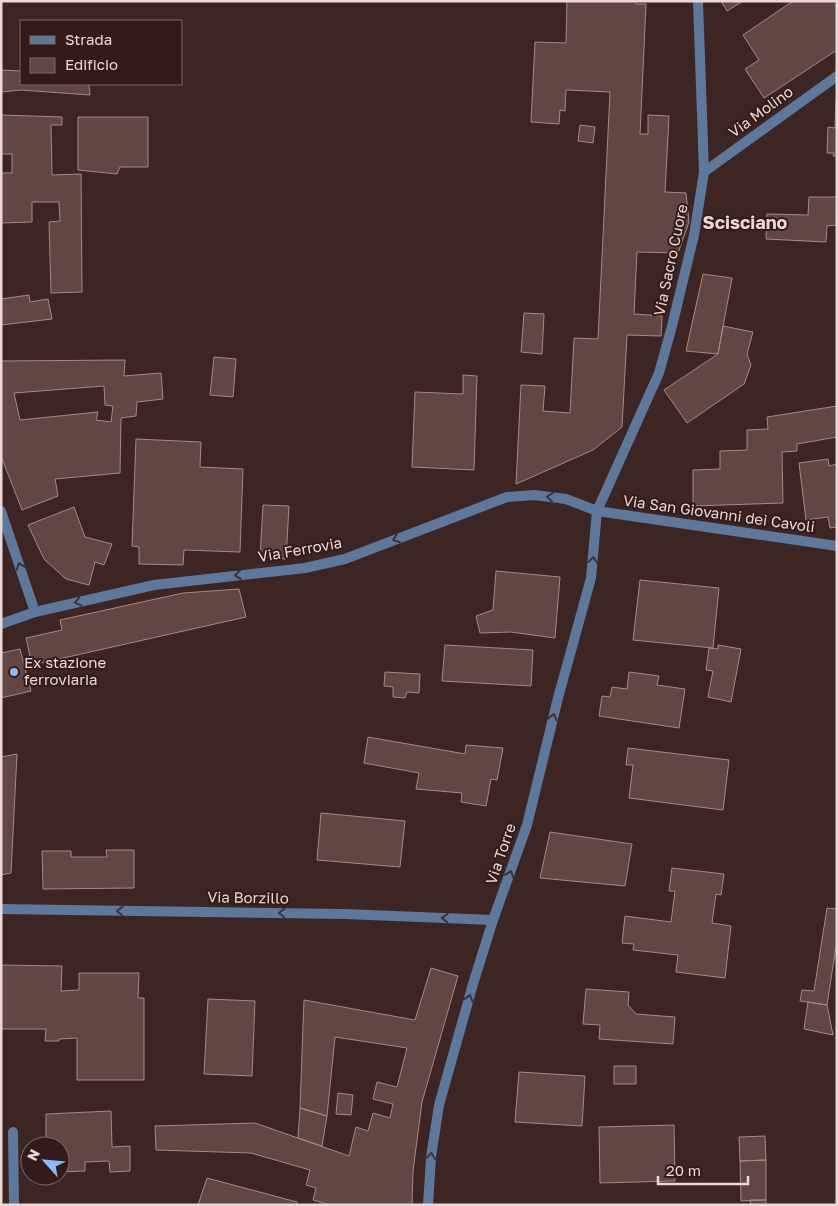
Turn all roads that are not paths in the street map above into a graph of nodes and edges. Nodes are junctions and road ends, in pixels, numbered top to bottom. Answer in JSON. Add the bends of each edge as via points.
{"nodes":[{"id":1,"x":698,"y":1,"type":"edge"},
{"id":2,"x":837,"y":76,"type":"edge"},
{"id":3,"x":704,"y":172,"type":"junction"},
{"id":4,"x":1,"y":511,"type":"edge"},
{"id":5,"x":597,"y":511,"type":"junction"},
{"id":6,"x":837,"y":546,"type":"edge"},
{"id":7,"x":35,"y":612,"type":"junction"},
{"id":8,"x":1,"y":624,"type":"edge"},
{"id":9,"x":1,"y":908,"type":"edge"},
{"id":10,"x":494,"y":920,"type":"junction"},
{"id":11,"x":13,"y":1132,"type":"dead end"},
{"id":12,"x":14,"y":1205,"type":"edge"},
{"id":13,"x":428,"y":1205,"type":"edge"}],
"edges":[{"from":1,"to":3,"type":"street","name":"Via Sacro Cuore"},
{"from":2,"to":3,"type":"street","name":"Via Molino"},
{"from":3,"to":5,"type":"street","name":"Via Sacro Cuore","via":[[694,235],[659,373]]},
{"from":7,"to":4,"type":"street","one_way":true},
{"from":5,"to":6,"type":"street","name":"Via San Giovanni dei Cavoli"},
{"from":5,"to":7,"type":"street","name":"Via Ferrovia","one_way":true,"via":[[566,499],[534,495],[507,498],[345,558],[305,568],[154,585]]},
{"from":10,"to":5,"type":"street","name":"Via Torre","one_way":true,"via":[[527,825],[591,578]]},
{"from":7,"to":8,"type":"street","name":"Via Ferrovia"},
{"from":10,"to":9,"type":"street","name":"Via Borzillo","one_way":true},
{"from":13,"to":10,"type":"street","name":"Via Torre","one_way":true,"via":[[430,1157],[439,1105]]},
{"from":11,"to":12,"type":"street"}]}
